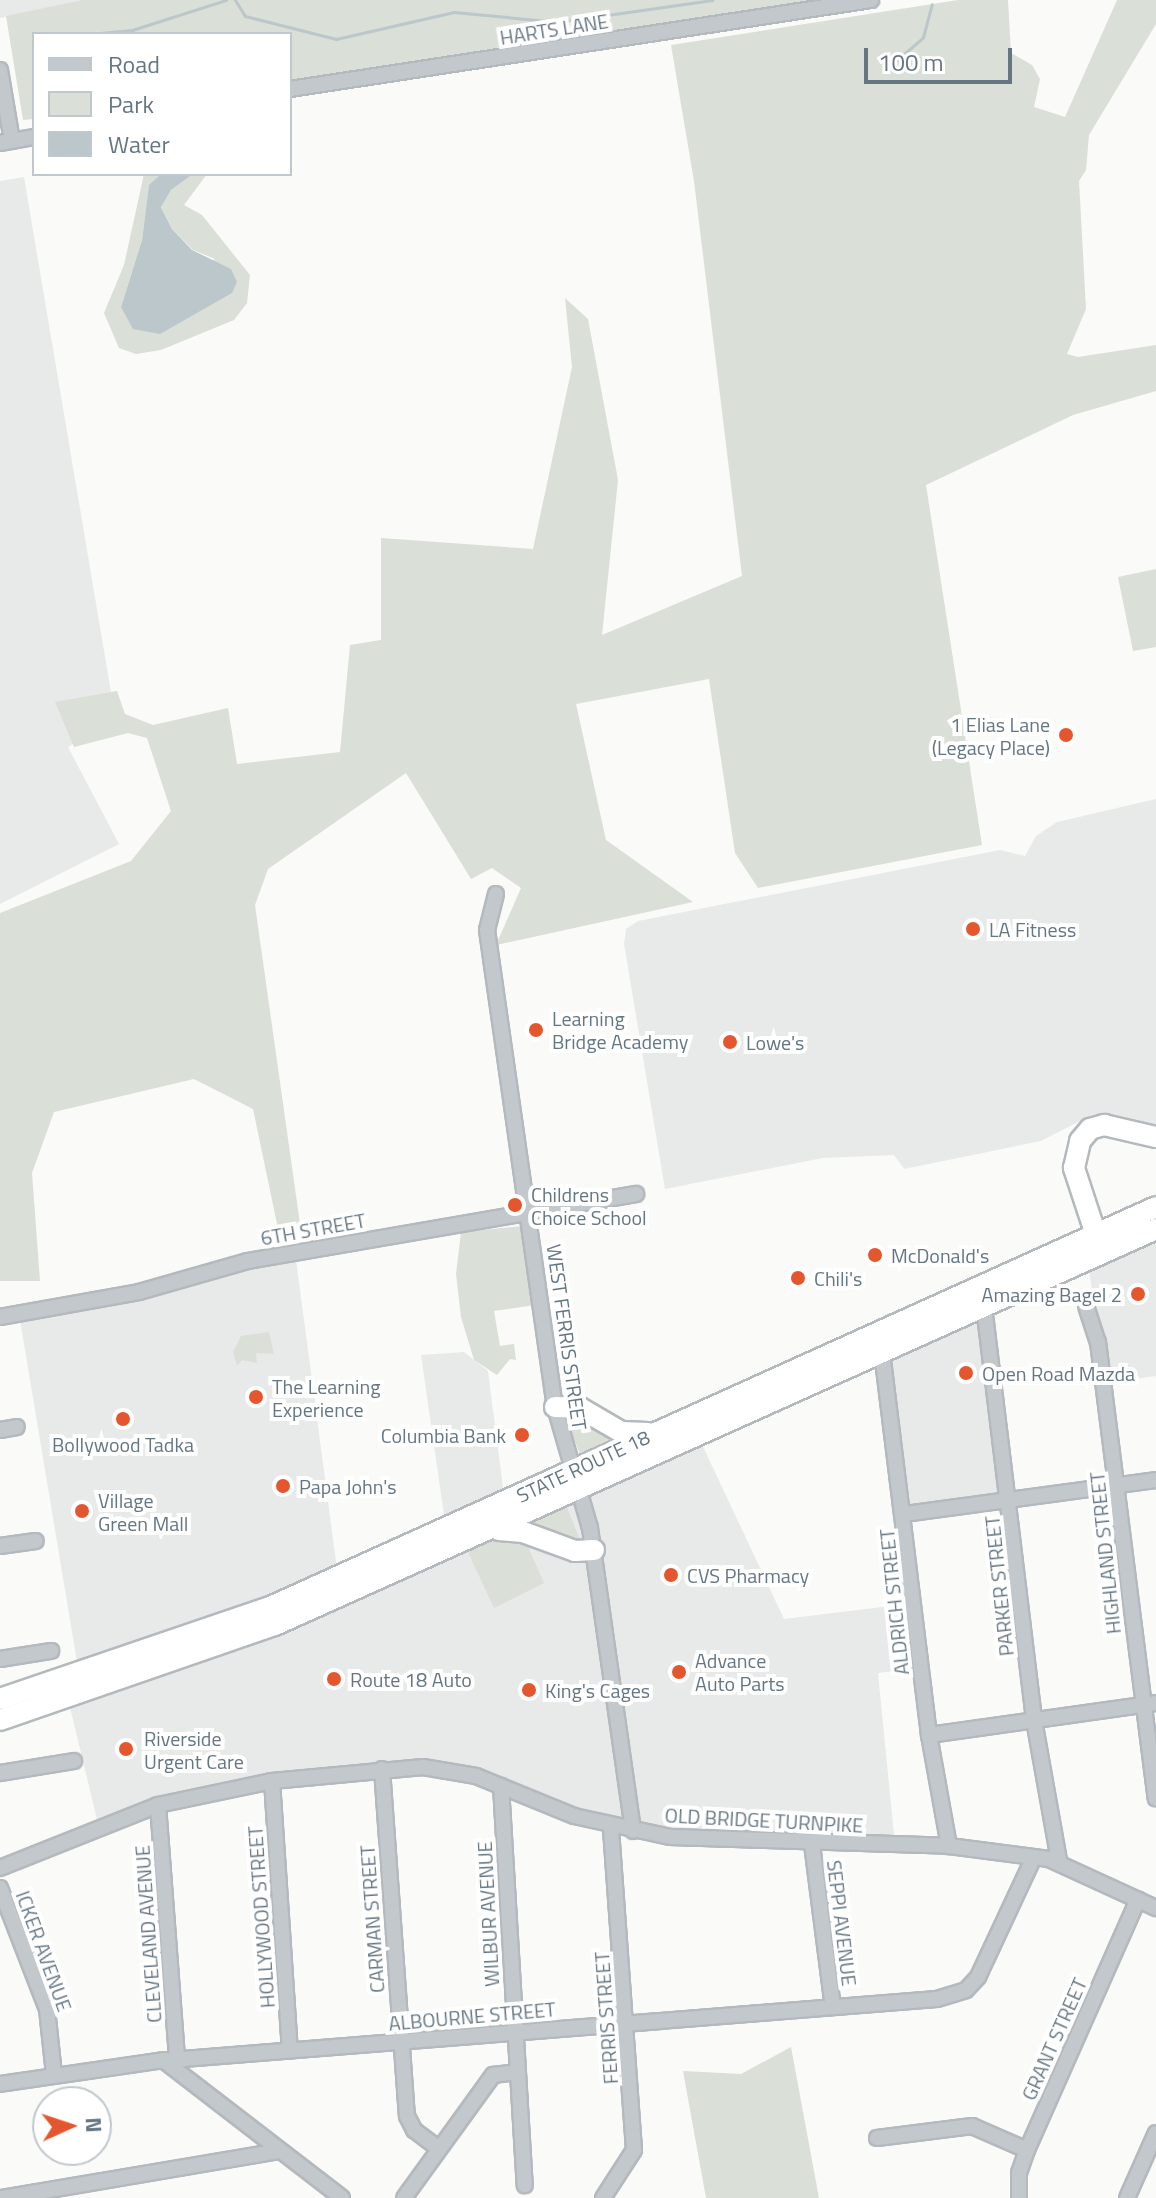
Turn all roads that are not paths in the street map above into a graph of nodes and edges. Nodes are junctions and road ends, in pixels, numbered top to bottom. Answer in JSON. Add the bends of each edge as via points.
{"nodes":[{"id":1,"x":871,"y":0,"type":"edge"},
{"id":2,"x":0,"y":70,"type":"edge"},
{"id":3,"x":292,"y":89,"type":"edge"},
{"id":4,"x":32,"y":137,"type":"edge"},
{"id":5,"x":6,"y":142,"type":"edge"},
{"id":6,"x":496,"y":894,"type":"dead end"},
{"id":7,"x":1156,"y":1137,"type":"edge"},
{"id":8,"x":636,"y":1194,"type":"dead end"},
{"id":9,"x":1156,"y":1207,"type":"edge"},
{"id":10,"x":529,"y":1211,"type":"junction"},
{"id":11,"x":1156,"y":1229,"type":"edge"},
{"id":12,"x":1096,"y":1235,"type":"junction"},
{"id":13,"x":1114,"y":1248,"type":"junction"},
{"id":14,"x":984,"y":1306,"type":"junction"},
{"id":15,"x":1086,"y":1306,"type":"dead end"},
{"id":16,"x":0,"y":1317,"type":"edge"},
{"id":17,"x":882,"y":1352,"type":"junction"},
{"id":18,"x":555,"y":1407,"type":"junction"},
{"id":19,"x":17,"y":1427,"type":"dead end"},
{"id":20,"x":0,"y":1430,"type":"edge"},
{"id":21,"x":656,"y":1433,"type":"junction"},
{"id":22,"x":1156,"y":1480,"type":"edge"},
{"id":23,"x":574,"y":1481,"type":"junction"},
{"id":24,"x":1118,"y":1486,"type":"junction"},
{"id":25,"x":1010,"y":1503,"type":"junction"},
{"id":26,"x":905,"y":1514,"type":"junction"},
{"id":27,"x":495,"y":1530,"type":"junction"},
{"id":28,"x":36,"y":1541,"type":"dead end"},
{"id":29,"x":0,"y":1546,"type":"edge"},
{"id":30,"x":594,"y":1550,"type":"junction"},
{"id":31,"x":51,"y":1651,"type":"dead end"},
{"id":32,"x":0,"y":1659,"type":"edge"},
{"id":33,"x":0,"y":1699,"type":"edge"},
{"id":34,"x":1149,"y":1704,"type":"edge"},
{"id":35,"x":0,"y":1720,"type":"edge"},
{"id":36,"x":1034,"y":1720,"type":"junction"},
{"id":37,"x":929,"y":1735,"type":"junction"},
{"id":38,"x":74,"y":1761,"type":"dead end"},
{"id":39,"x":382,"y":1769,"type":"junction"},
{"id":40,"x":0,"y":1773,"type":"edge"},
{"id":41,"x":272,"y":1781,"type":"junction"},
{"id":42,"x":501,"y":1786,"type":"junction"},
{"id":43,"x":1156,"y":1798,"type":"edge"},
{"id":44,"x":158,"y":1805,"type":"junction"},
{"id":45,"x":611,"y":1826,"type":"junction"},
{"id":46,"x":633,"y":1831,"type":"junction"},
{"id":47,"x":812,"y":1844,"type":"junction"},
{"id":48,"x":949,"y":1846,"type":"junction"},
{"id":49,"x":1034,"y":1857,"type":"junction"},
{"id":50,"x":1059,"y":1861,"type":"junction"},
{"id":51,"x":0,"y":1868,"type":"edge"},
{"id":52,"x":0,"y":1888,"type":"edge"},
{"id":53,"x":1138,"y":1899,"type":"junction"},
{"id":54,"x":1156,"y":1908,"type":"edge"},
{"id":55,"x":833,"y":2007,"type":"junction"},
{"id":56,"x":626,"y":2024,"type":"junction"},
{"id":57,"x":515,"y":2033,"type":"junction"},
{"id":58,"x":401,"y":2042,"type":"junction"},
{"id":59,"x":290,"y":2050,"type":"junction"},
{"id":60,"x":170,"y":2060,"type":"junction"},
{"id":61,"x":517,"y":2072,"type":"junction"},
{"id":62,"x":54,"y":2075,"type":"junction"},
{"id":63,"x":0,"y":2084,"type":"edge"},
{"id":64,"x":1156,"y":2133,"type":"edge"},
{"id":65,"x":877,"y":2138,"type":"dead end"},
{"id":66,"x":439,"y":2149,"type":"junction"},
{"id":67,"x":1027,"y":2150,"type":"junction"},
{"id":68,"x":280,"y":2151,"type":"junction"},
{"id":69,"x":525,"y":2185,"type":"dead end"},
{"id":70,"x":2,"y":2198,"type":"edge"},
{"id":71,"x":342,"y":2198,"type":"edge"},
{"id":72,"x":404,"y":2198,"type":"edge"},
{"id":73,"x":603,"y":2198,"type":"edge"},
{"id":74,"x":1019,"y":2198,"type":"edge"},
{"id":75,"x":1127,"y":2198,"type":"edge"}],
"edges":[{"from":1,"to":3,"type":"street","name":"HARTS LANE"},
{"from":2,"to":5,"type":"street"},
{"from":4,"to":5,"type":"street"},
{"from":6,"to":10,"type":"street","name":"WEST FERRIS STREET","via":[[487,930]]},
{"from":7,"to":12,"type":"highway","via":[[1104,1125],[1090,1129],[1080,1141],[1074,1168]]},
{"from":8,"to":10,"type":"street","name":"6TH STREET"},
{"from":9,"to":12,"type":"highway","name":"STATE ROUTE 18"},
{"from":10,"to":16,"type":"street","name":"6TH STREET","via":[[248,1261],[139,1292]]},
{"from":10,"to":18,"type":"street","name":"WEST FERRIS STREET"},
{"from":11,"to":13,"type":"highway","name":"STATE ROUTE 18"},
{"from":12,"to":13,"type":"highway"},
{"from":12,"to":21,"type":"highway","name":"STATE ROUTE 18"},
{"from":13,"to":14,"type":"highway","name":"STATE ROUTE 18"},
{"from":14,"to":17,"type":"highway","name":"STATE ROUTE 18"},
{"from":14,"to":25,"type":"street","name":"PARKER STREET"},
{"from":15,"to":24,"type":"street","name":"HIGHLAND STREET","via":[[1095,1320]]},
{"from":17,"to":23,"type":"highway","name":"STATE ROUTE 18"},
{"from":17,"to":26,"type":"street","name":"ALDRICH STREET"},
{"from":18,"to":21,"type":"highway","via":[[580,1408],[621,1432]]},
{"from":18,"to":23,"type":"street","name":"WEST FERRIS STREET"},
{"from":19,"to":20,"type":"street"},
{"from":21,"to":23,"type":"highway","name":"STATE ROUTE 18"},
{"from":22,"to":24,"type":"street"},
{"from":23,"to":27,"type":"highway","name":"STATE ROUTE 18"},
{"from":23,"to":30,"type":"street","name":"WEST FERRIS STREET"},
{"from":23,"to":33,"type":"highway","name":"STATE ROUTE 18","via":[[268,1608]]},
{"from":24,"to":25,"type":"street"},
{"from":24,"to":34,"type":"street","name":"HIGHLAND STREET"},
{"from":25,"to":26,"type":"street"},
{"from":25,"to":36,"type":"street","name":"PARKER STREET"},
{"from":26,"to":37,"type":"street","name":"ALDRICH STREET"},
{"from":27,"to":30,"type":"highway","via":[[523,1532],[575,1551]]},
{"from":27,"to":35,"type":"highway","name":"STATE ROUTE 18","via":[[261,1631]]},
{"from":28,"to":29,"type":"street"},
{"from":30,"to":46,"type":"street","name":"WEST FERRIS STREET"},
{"from":31,"to":32,"type":"street"},
{"from":34,"to":36,"type":"street"},
{"from":34,"to":43,"type":"street","name":"HIGHLAND STREET"},
{"from":36,"to":37,"type":"street"},
{"from":36,"to":50,"type":"street","name":"PARKER STREET"},
{"from":37,"to":48,"type":"street","name":"ALDRICH STREET"},
{"from":38,"to":40,"type":"street"},
{"from":39,"to":41,"type":"street","name":"OLD BRIDGE TURNPIKE"},
{"from":39,"to":42,"type":"street","name":"OLD BRIDGE TURNPIKE","via":[[456,1771]]},
{"from":39,"to":58,"type":"street","name":"CARMAN STREET"},
{"from":41,"to":44,"type":"street","name":"OLD BRIDGE TURNPIKE"},
{"from":41,"to":59,"type":"street","name":"HOLLYWOOD STREET"},
{"from":42,"to":45,"type":"street","name":"OLD BRIDGE TURNPIKE"},
{"from":42,"to":57,"type":"street","name":"WILBUR AVENUE"},
{"from":44,"to":51,"type":"street","name":"OLD BRIDGE TURNPIKE"},
{"from":44,"to":60,"type":"street","name":"CLEVELAND AVENUE"},
{"from":45,"to":46,"type":"street","name":"OLD BRIDGE TURNPIKE"},
{"from":45,"to":56,"type":"street","name":"FERRIS STREET"},
{"from":46,"to":47,"type":"street","name":"OLD BRIDGE TURNPIKE"},
{"from":47,"to":48,"type":"street","name":"OLD BRIDGE TURNPIKE"},
{"from":47,"to":55,"type":"street","name":"SEPPI AVENUE"},
{"from":48,"to":49,"type":"street","name":"OLD BRIDGE TURNPIKE"},
{"from":49,"to":50,"type":"street","name":"OLD BRIDGE TURNPIKE"},
{"from":49,"to":55,"type":"street","name":"ALBOURNE STREET","via":[[978,1977],[966,1990]]},
{"from":50,"to":53,"type":"street","name":"OLD BRIDGE TURNPIKE"},
{"from":52,"to":62,"type":"street","name":"ICKER AVENUE","via":[[47,2009]]},
{"from":53,"to":54,"type":"street","name":"OLD BRIDGE TURNPIKE"},
{"from":53,"to":67,"type":"street","name":"GRANT STREET"},
{"from":55,"to":56,"type":"street","name":"ALBOURNE STREET"},
{"from":56,"to":57,"type":"street","name":"ALBOURNE STREET"},
{"from":56,"to":73,"type":"street","name":"FERRIS STREET","via":[[634,2150]]},
{"from":57,"to":58,"type":"street","name":"ALBOURNE STREET"},
{"from":57,"to":61,"type":"street","name":"WILBUR AVENUE"},
{"from":58,"to":59,"type":"street","name":"ALBOURNE STREET"},
{"from":58,"to":66,"type":"street","name":"CARMAN STREET","via":[[407,2116],[414,2130]]},
{"from":59,"to":60,"type":"street","name":"ALBOURNE STREET"},
{"from":60,"to":62,"type":"street","name":"ALBOURNE STREET"},
{"from":60,"to":68,"type":"street"},
{"from":61,"to":66,"type":"street","via":[[493,2075]]},
{"from":61,"to":69,"type":"street","name":"WILBUR AVENUE"},
{"from":62,"to":63,"type":"street","name":"ALBOURNE STREET"},
{"from":64,"to":75,"type":"street"},
{"from":65,"to":67,"type":"street","via":[[972,2126]]},
{"from":66,"to":72,"type":"street"},
{"from":67,"to":74,"type":"street","name":"GRANT STREET","via":[[1019,2173]]},
{"from":68,"to":70,"type":"street"},
{"from":68,"to":71,"type":"street"}]}
